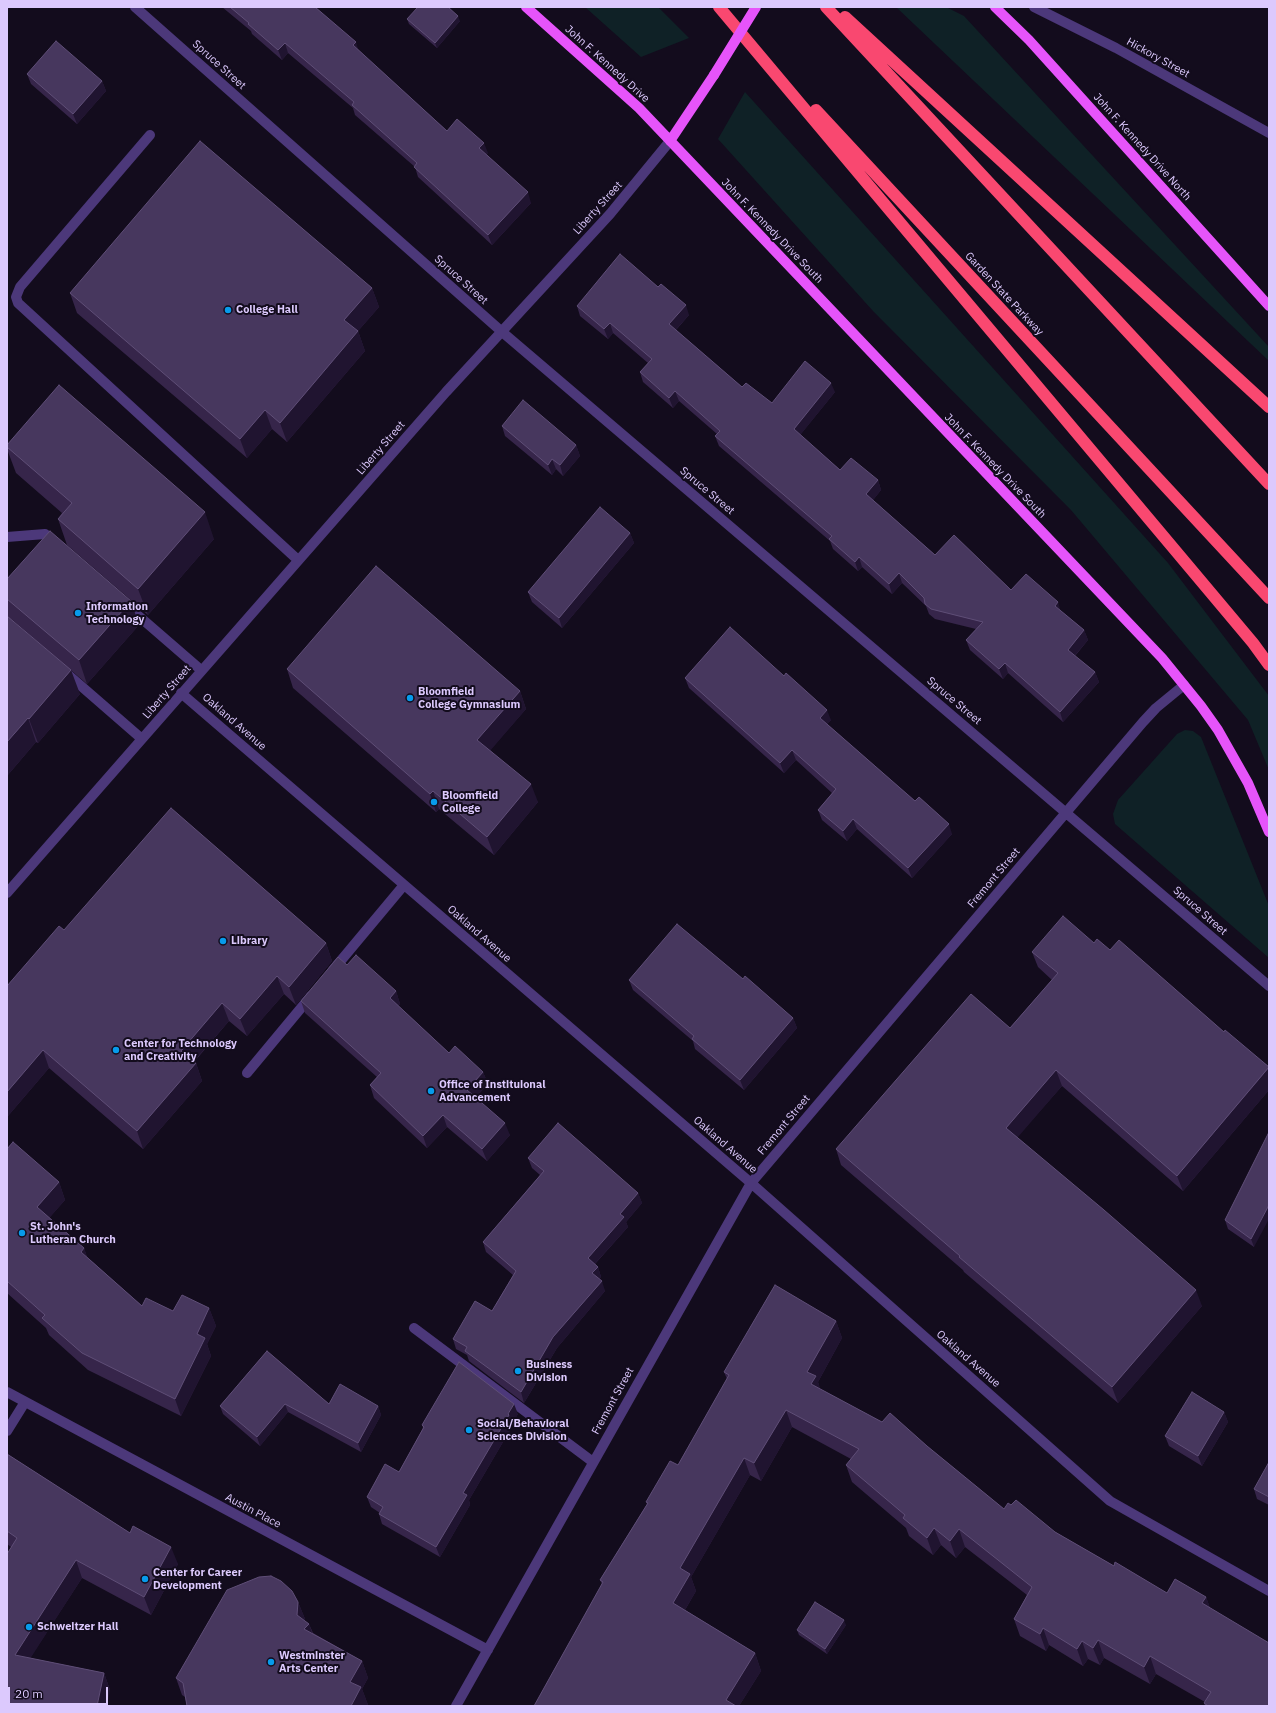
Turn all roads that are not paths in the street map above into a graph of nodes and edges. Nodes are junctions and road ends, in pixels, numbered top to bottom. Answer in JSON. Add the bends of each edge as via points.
{"nodes":[{"id":1,"x":135,"y":7,"type":"edge"},
{"id":2,"x":526,"y":7,"type":"edge"},
{"id":3,"x":720,"y":7,"type":"edge"},
{"id":4,"x":756,"y":7,"type":"edge"},
{"id":5,"x":826,"y":7,"type":"edge"},
{"id":6,"x":834,"y":7,"type":"edge"},
{"id":7,"x":995,"y":7,"type":"edge"},
{"id":8,"x":1034,"y":7,"type":"edge"},
{"id":9,"x":1269,"y":133,"type":"edge"},
{"id":10,"x":150,"y":135,"type":"dead end"},
{"id":11,"x":670,"y":141,"type":"junction"},
{"id":12,"x":1269,"y":306,"type":"edge"},
{"id":13,"x":501,"y":331,"type":"junction"},
{"id":14,"x":1269,"y":407,"type":"edge"},
{"id":15,"x":1269,"y":484,"type":"edge"},
{"id":16,"x":7,"y":537,"type":"edge"},
{"id":17,"x":62,"y":549,"type":"edge"},
{"id":18,"x":298,"y":560,"type":"junction"},
{"id":19,"x":1269,"y":598,"type":"edge"},
{"id":20,"x":120,"y":600,"type":"edge"},
{"id":21,"x":57,"y":665,"type":"edge"},
{"id":22,"x":1269,"y":665,"type":"edge"},
{"id":23,"x":201,"y":670,"type":"junction"},
{"id":24,"x":1184,"y":685,"type":"junction"},
{"id":25,"x":181,"y":693,"type":"junction"},
{"id":26,"x":142,"y":739,"type":"junction"},
{"id":27,"x":1066,"y":812,"type":"junction"},
{"id":28,"x":1269,"y":832,"type":"edge"},
{"id":29,"x":404,"y":885,"type":"junction"},
{"id":30,"x":7,"y":893,"type":"edge"},
{"id":31,"x":328,"y":977,"type":"edge"},
{"id":32,"x":1269,"y":986,"type":"edge"},
{"id":33,"x":318,"y":989,"type":"edge"},
{"id":34,"x":247,"y":1073,"type":"dead end"},
{"id":35,"x":751,"y":1183,"type":"junction"},
{"id":36,"x":414,"y":1328,"type":"dead end"},
{"id":37,"x":7,"y":1392,"type":"edge"},
{"id":38,"x":25,"y":1402,"type":"junction"},
{"id":39,"x":7,"y":1431,"type":"edge"},
{"id":40,"x":593,"y":1462,"type":"junction"},
{"id":41,"x":1269,"y":1591,"type":"edge"},
{"id":42,"x":488,"y":1650,"type":"junction"},
{"id":43,"x":456,"y":1706,"type":"edge"}],
"edges":[{"from":1,"to":13,"type":"street","name":"Spruce Street"},
{"from":2,"to":11,"type":"main road","name":"John F. Kennedy Drive","via":[[618,88]]},
{"from":3,"to":19,"type":"highway","name":"Garden State Parkway"},
{"from":3,"to":22,"type":"highway"},
{"from":4,"to":11,"type":"main road","name":"Liberty Street","bridge":true},
{"from":5,"to":15,"type":"highway"},
{"from":6,"to":14,"type":"highway"},
{"from":7,"to":12,"type":"main road","name":"John F. Kennedy Drive North","via":[[1029,40]]},
{"from":8,"to":9,"type":"street","name":"Hickory Street","via":[[1116,48]]},
{"from":10,"to":18,"type":"street","via":[[20,286],[16,297],[18,303]]},
{"from":11,"to":13,"type":"street","name":"Liberty Street","via":[[610,214]]},
{"from":11,"to":24,"type":"main road","name":"John F. Kennedy Drive South","via":[[1162,658]]},
{"from":13,"to":18,"type":"street","name":"Liberty Street"},
{"from":13,"to":27,"type":"street","name":"Spruce Street"},
{"from":16,"to":17,"type":"street","via":[[45,534]]},
{"from":18,"to":23,"type":"street","name":"Liberty Street"},
{"from":20,"to":23,"type":"street"},
{"from":21,"to":26,"type":"street"},
{"from":23,"to":25,"type":"street","name":"Liberty Street"},
{"from":24,"to":27,"type":"street","name":"Fremont Street","via":[[1156,708]]},
{"from":24,"to":28,"type":"main road","name":"John F. Kennedy Drive South","via":[[1218,730],[1248,783]]},
{"from":25,"to":26,"type":"street","name":"Liberty Street"},
{"from":25,"to":29,"type":"street","name":"Oakland Avenue"},
{"from":26,"to":30,"type":"street","name":"Liberty Street"},
{"from":27,"to":32,"type":"street","name":"Spruce Street"},
{"from":27,"to":35,"type":"street","name":"Fremont Street"},
{"from":29,"to":31,"type":"street"},
{"from":29,"to":35,"type":"street","name":"Oakland Avenue"},
{"from":33,"to":34,"type":"street"},
{"from":35,"to":40,"type":"street","name":"Fremont Street"},
{"from":35,"to":41,"type":"street","name":"Oakland Avenue","via":[[1110,1501]]},
{"from":36,"to":40,"type":"street"},
{"from":37,"to":38,"type":"street","name":"Austin Place"},
{"from":38,"to":39,"type":"street"},
{"from":38,"to":42,"type":"street","name":"Austin Place"},
{"from":40,"to":42,"type":"street","name":"Fremont Street"},
{"from":42,"to":43,"type":"street","name":"Fremont Street"}]}
